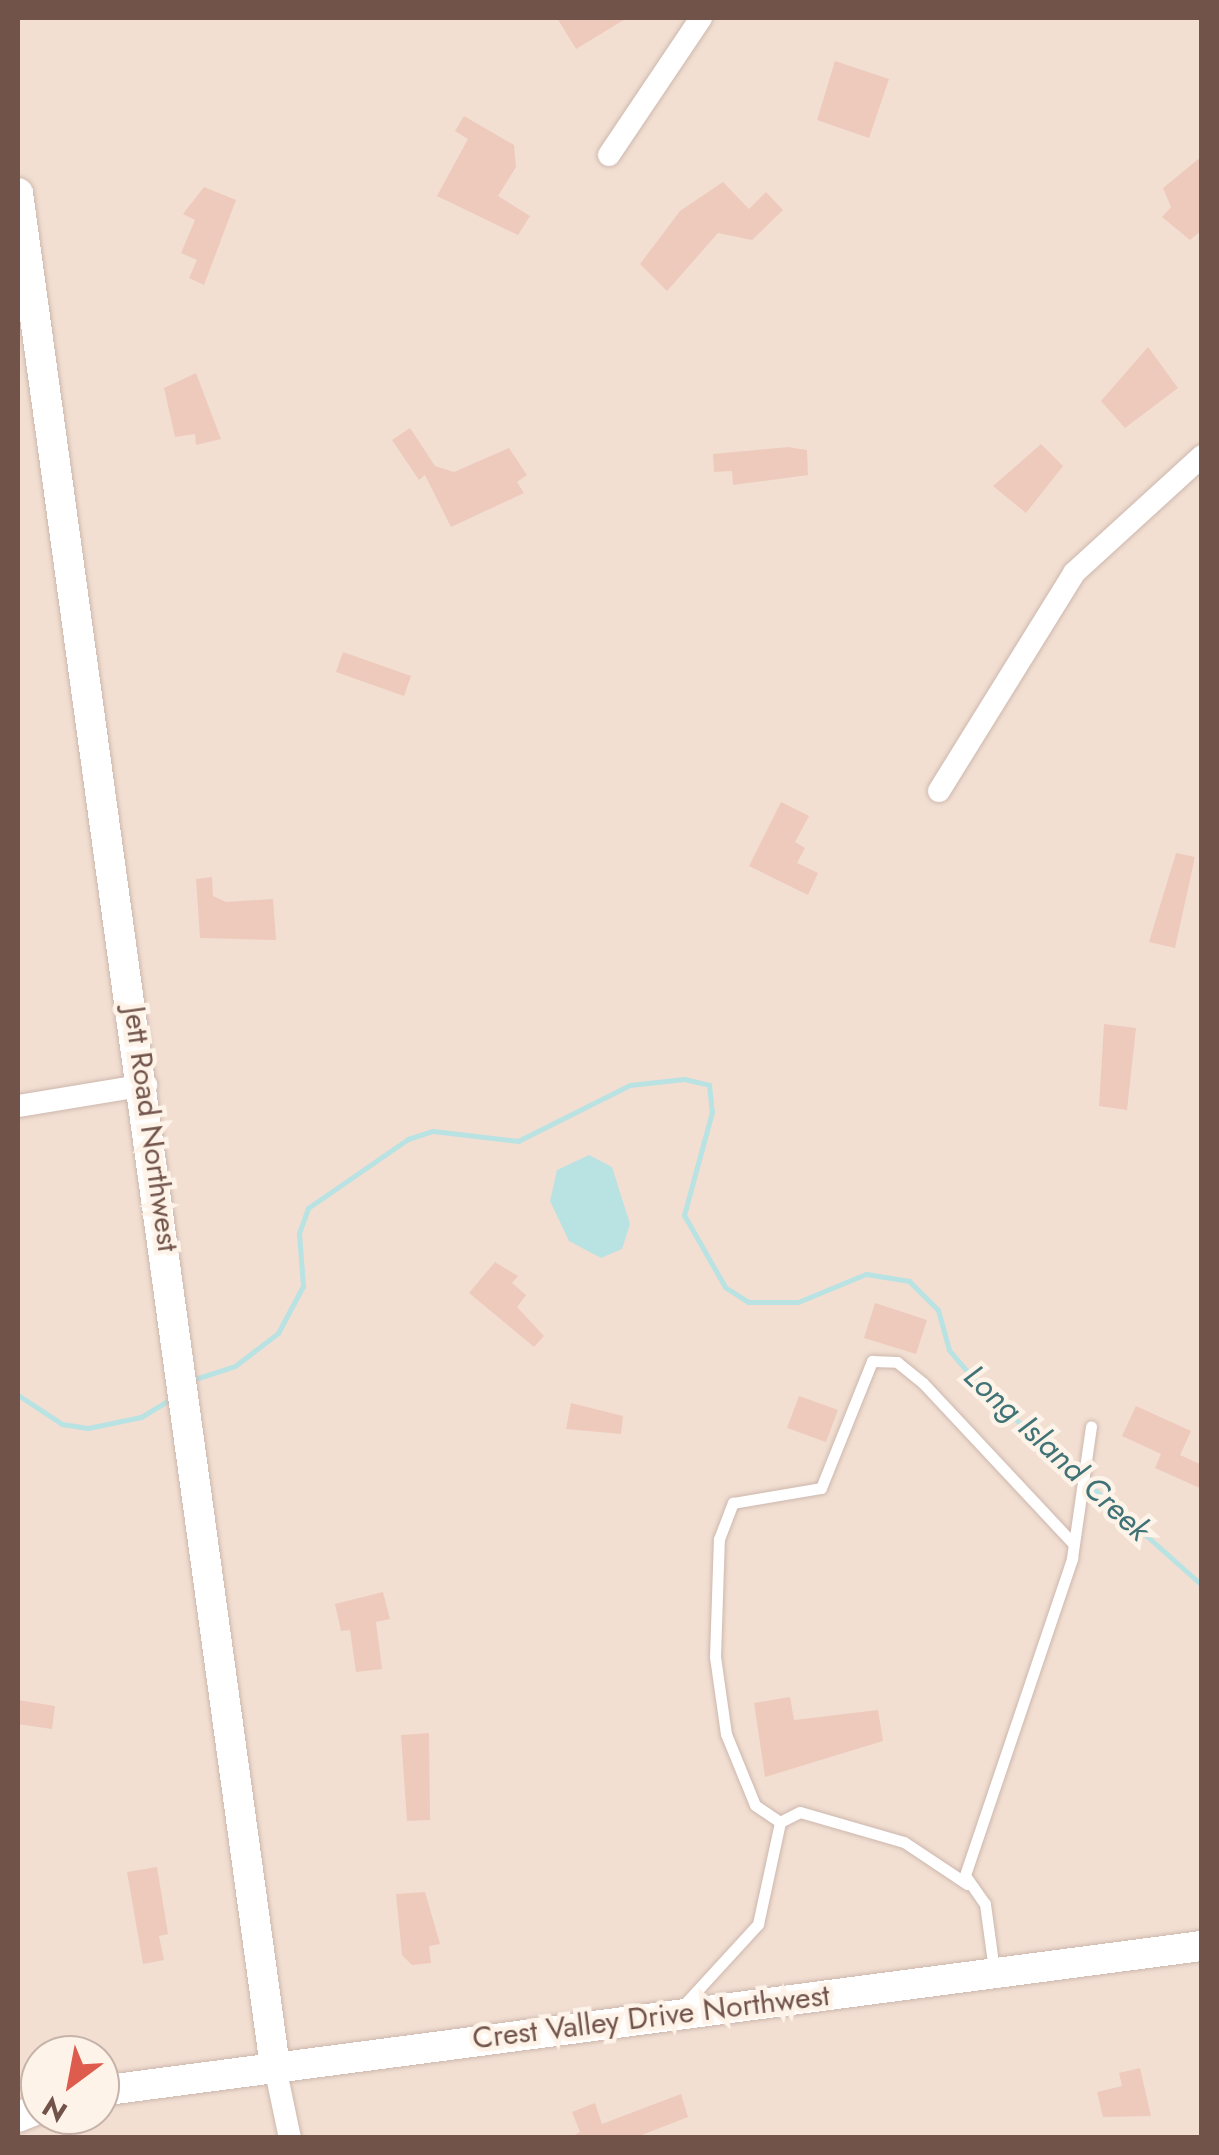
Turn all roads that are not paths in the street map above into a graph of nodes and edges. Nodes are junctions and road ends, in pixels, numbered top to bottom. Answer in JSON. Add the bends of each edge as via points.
{"nodes":[{"id":1,"x":701,"y":18,"type":"edge"},
{"id":2,"x":609,"y":154,"type":"dead end"},
{"id":3,"x":18,"y":193,"type":"edge"},
{"id":4,"x":1202,"y":456,"type":"edge"},
{"id":5,"x":939,"y":791,"type":"dead end"},
{"id":6,"x":146,"y":1086,"type":"junction"},
{"id":7,"x":18,"y":1106,"type":"edge"},
{"id":8,"x":1091,"y":1426,"type":"dead end"},
{"id":9,"x":1072,"y":1542,"type":"junction"},
{"id":10,"x":780,"y":1822,"type":"junction"},
{"id":11,"x":968,"y":1884,"type":"junction"},
{"id":12,"x":1202,"y":1946,"type":"edge"},
{"id":13,"x":995,"y":1974,"type":"junction"},
{"id":14,"x":677,"y":2013,"type":"junction"},
{"id":15,"x":275,"y":2066,"type":"junction"},
{"id":16,"x":120,"y":2087,"type":"edge"},
{"id":17,"x":290,"y":2138,"type":"edge"}],
"edges":[{"from":1,"to":2,"type":"street"},
{"from":3,"to":6,"type":"street","name":"Jett Road Northwest"},
{"from":4,"to":5,"type":"street","via":[[1074,572]]},
{"from":6,"to":7,"type":"street"},
{"from":6,"to":15,"type":"street","name":"Jett Road Northwest"},
{"from":8,"to":9,"type":"lane"},
{"from":9,"to":10,"type":"lane","via":[[923,1383],[897,1362],[872,1361],[821,1488],[734,1503],[719,1539],[715,1658],[726,1734],[755,1805]]},
{"from":9,"to":11,"type":"lane"},
{"from":10,"to":11,"type":"lane","via":[[800,1812],[860,1824]]},
{"from":10,"to":14,"type":"lane","via":[[758,1924]]},
{"from":11,"to":13,"type":"lane","via":[[984,1904]]},
{"from":12,"to":13,"type":"street","name":"Crest Valley Drive Northwest"},
{"from":13,"to":14,"type":"street","name":"Crest Valley Drive Northwest"},
{"from":14,"to":15,"type":"street","name":"Crest Valley Drive Northwest"},
{"from":15,"to":16,"type":"street","name":"Crest Valley Drive Northwest"},
{"from":15,"to":17,"type":"street"}]}
